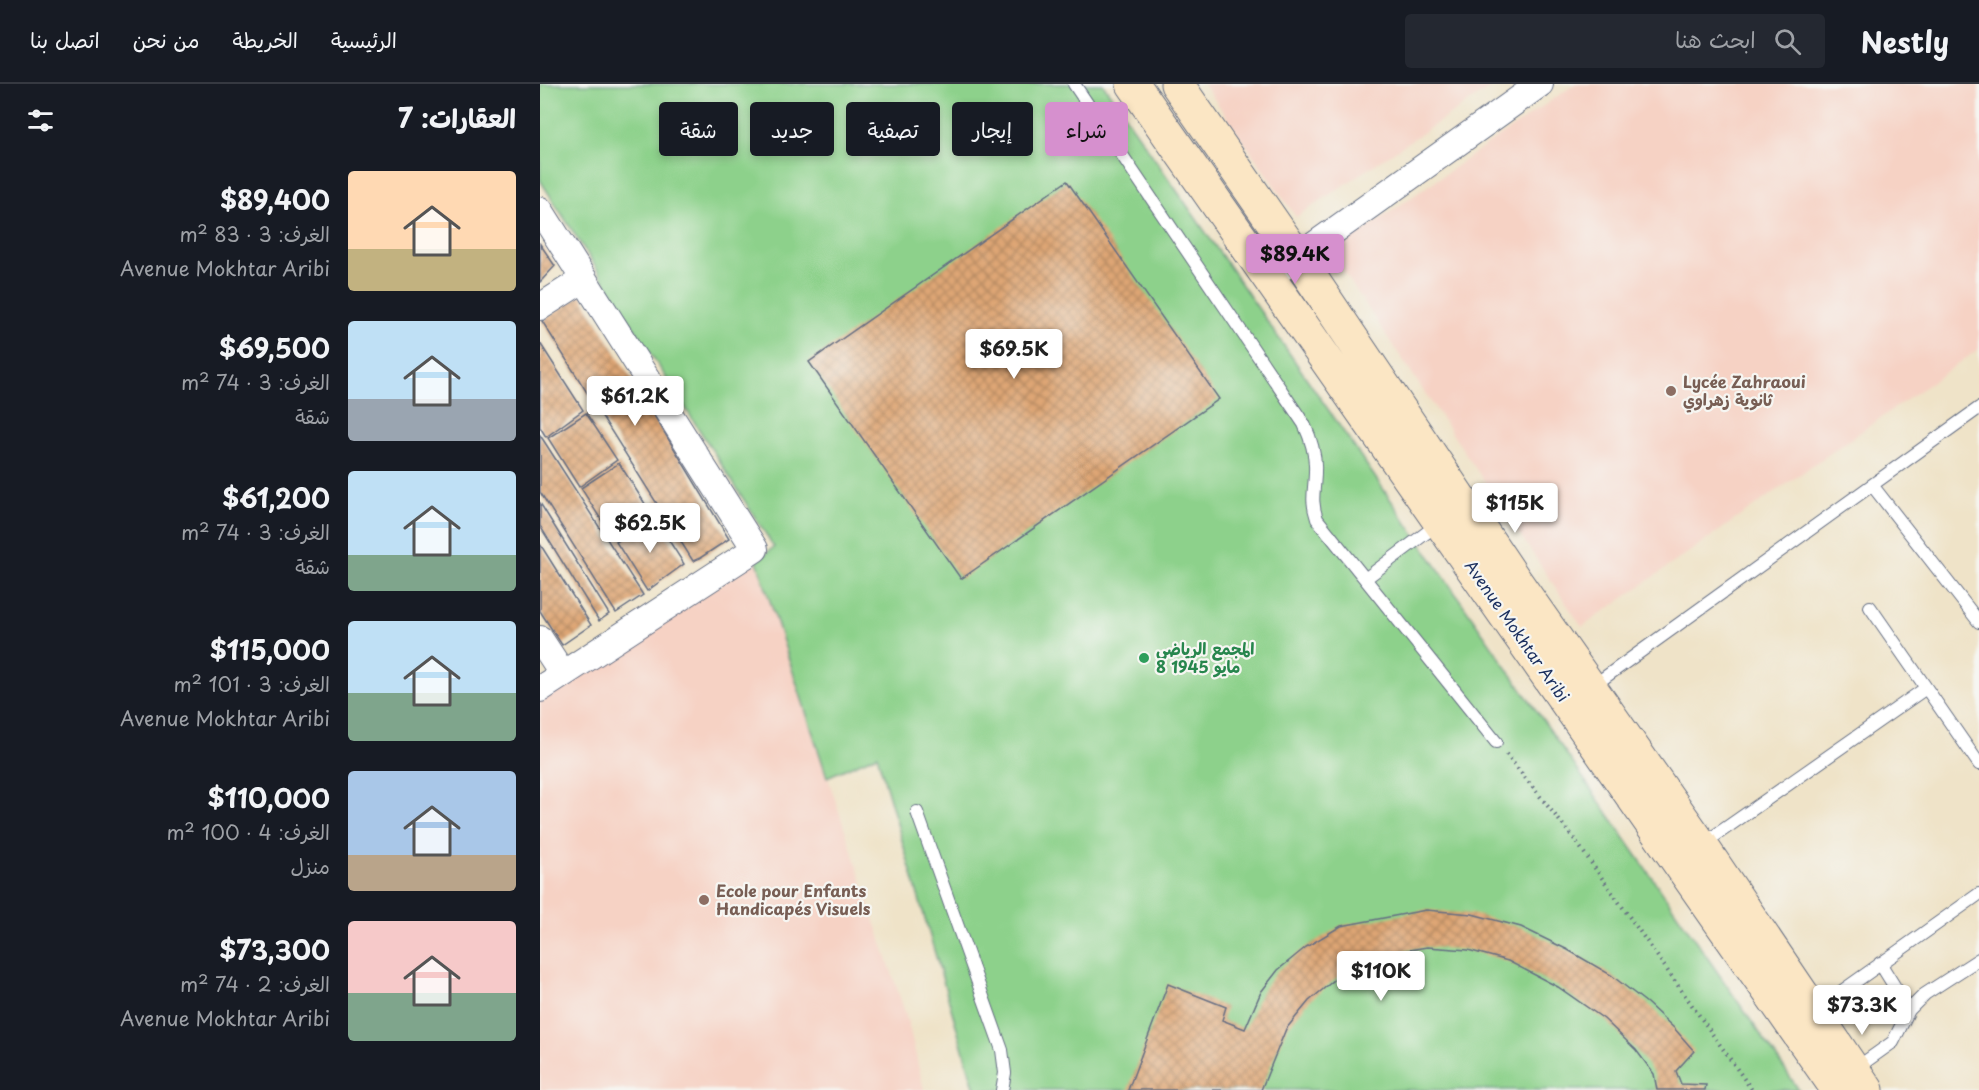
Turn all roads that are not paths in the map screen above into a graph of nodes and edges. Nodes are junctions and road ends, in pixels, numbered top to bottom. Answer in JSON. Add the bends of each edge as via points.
{"nodes":[{"id":1,"x":1074,"y":84,"type":"edge"},
{"id":2,"x":1134,"y":84,"type":"edge"},
{"id":3,"x":1177,"y":84,"type":"edge"},
{"id":4,"x":1540,"y":84,"type":"edge"},
{"id":5,"x":540,"y":210,"type":"edge"},
{"id":6,"x":1297,"y":257,"type":"junction"},
{"id":7,"x":1268,"y":278,"type":"junction"},
{"id":8,"x":584,"y":279,"type":"junction"},
{"id":9,"x":540,"y":307,"type":"edge"},
{"id":10,"x":1979,"y":408,"type":"edge"},
{"id":11,"x":1872,"y":485,"type":"junction"},
{"id":12,"x":1455,"y":527,"type":"junction"},
{"id":13,"x":1365,"y":579,"type":"junction"},
{"id":14,"x":1870,"y":608,"type":"dead end"},
{"id":15,"x":1979,"y":622,"type":"edge"},
{"id":16,"x":540,"y":639,"type":"edge"},
{"id":17,"x":562,"y":674,"type":"junction"},
{"id":18,"x":1926,"y":687,"type":"junction"},
{"id":19,"x":540,"y":689,"type":"edge"},
{"id":20,"x":1579,"y":696,"type":"junction"},
{"id":21,"x":1496,"y":742,"type":"road end"},
{"id":22,"x":1979,"y":764,"type":"edge"},
{"id":23,"x":917,"y":812,"type":"dead end"},
{"id":24,"x":1690,"y":853,"type":"junction"},
{"id":25,"x":1979,"y":894,"type":"edge"},
{"id":26,"x":1979,"y":959,"type":"edge"},
{"id":27,"x":1880,"y":963,"type":"junction"},
{"id":28,"x":1910,"y":1010,"type":"junction"},
{"id":29,"x":1803,"y":1018,"type":"junction"},
{"id":30,"x":1853,"y":1083,"type":"edge"},
{"id":31,"x":1002,"y":1090,"type":"edge"}],
"edges":[{"from":1,"to":13,"type":"lane","via":[[1304,424],[1315,455],[1312,498],[1317,519]]},
{"from":2,"to":7,"type":"main road","name":"Avenue Mokhtar Aribi"},
{"from":3,"to":6,"type":"main road","name":"Avenue Mokhtar Aribi"},
{"from":4,"to":6,"type":"street"},
{"from":5,"to":8,"type":"street"},
{"from":6,"to":7,"type":"street"},
{"from":6,"to":12,"type":"main road","name":"Avenue Mokhtar Aribi"},
{"from":7,"to":12,"type":"main road","name":"Avenue Mokhtar Aribi"},
{"from":8,"to":9,"type":"street"},
{"from":8,"to":17,"type":"street","via":[[755,549]]},
{"from":10,"to":11,"type":"lane"},
{"from":11,"to":15,"type":"lane"},
{"from":11,"to":20,"type":"lane"},
{"from":12,"to":13,"type":"lane"},
{"from":12,"to":20,"type":"main road","name":"Avenue Mokhtar Aribi"},
{"from":13,"to":21,"type":"lane"},
{"from":14,"to":18,"type":"lane"},
{"from":16,"to":17,"type":"street"},
{"from":17,"to":19,"type":"street"},
{"from":18,"to":22,"type":"lane"},
{"from":18,"to":24,"type":"lane"},
{"from":20,"to":24,"type":"main road","name":"Avenue Mokhtar Aribi"},
{"from":23,"to":31,"type":"lane","via":[[1002,1050]]},
{"from":24,"to":29,"type":"main road","name":"Avenue Mokhtar Aribi"},
{"from":25,"to":27,"type":"lane"},
{"from":26,"to":28,"type":"lane","via":[[1925,994]]},
{"from":27,"to":28,"type":"lane"},
{"from":27,"to":29,"type":"lane"},
{"from":28,"to":30,"type":"lane","via":[[1893,1042]]},
{"from":29,"to":30,"type":"main road","name":"Avenue Mokhtar Aribi"}]}
